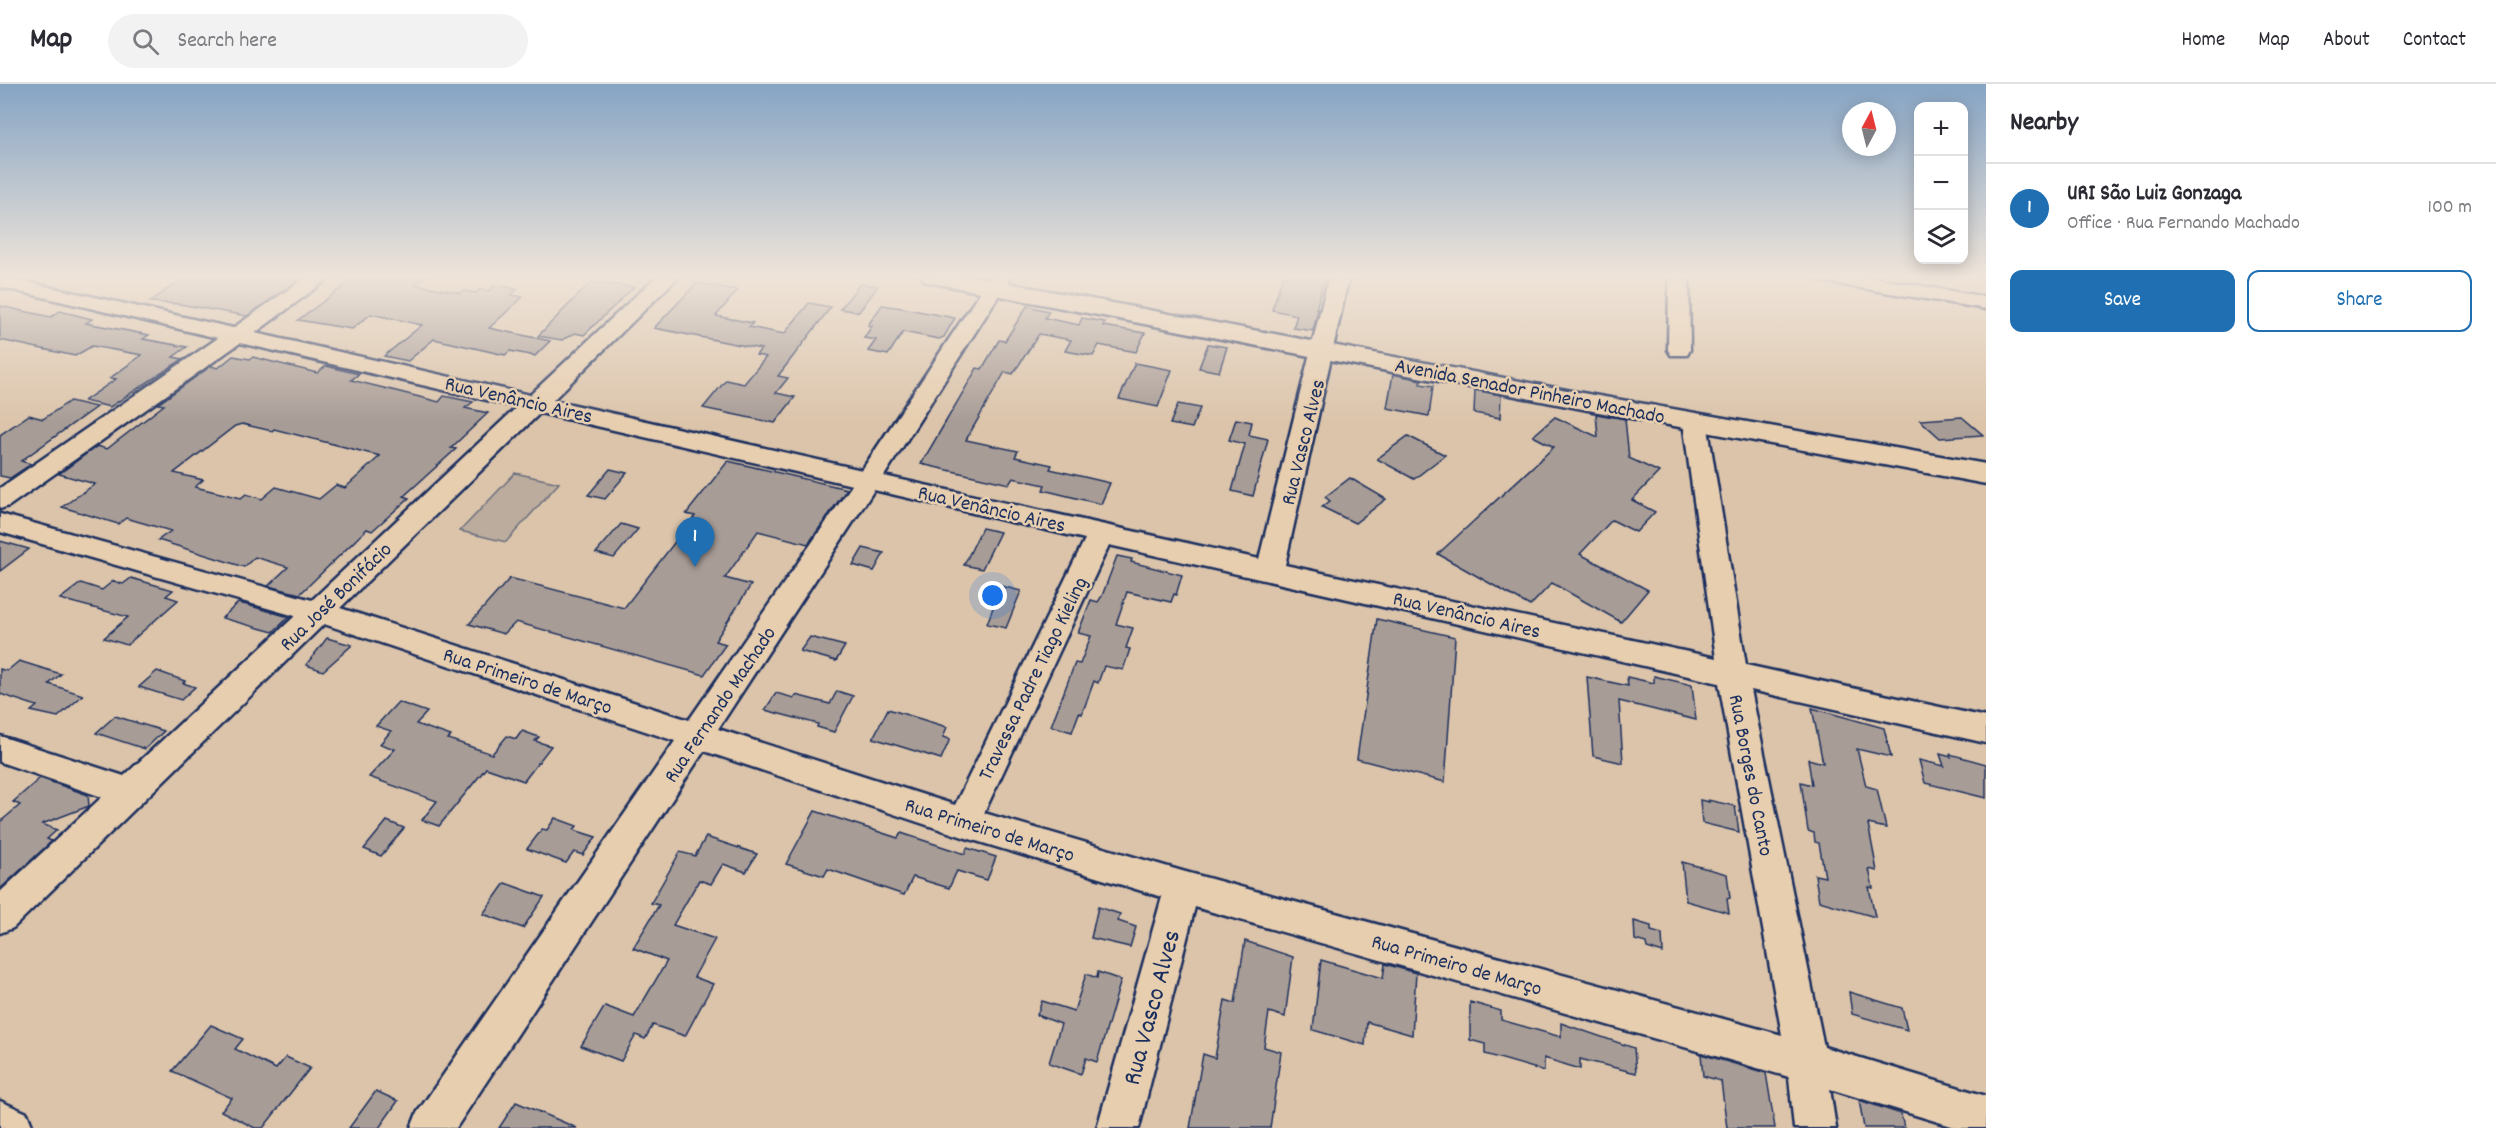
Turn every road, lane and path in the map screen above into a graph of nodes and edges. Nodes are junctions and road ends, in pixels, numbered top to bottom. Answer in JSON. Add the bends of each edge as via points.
{"nodes":[{"id":1,"x":191,"y":325,"type":"edge"},
{"id":2,"x":251,"y":325,"type":"edge"},
{"id":3,"x":619,"y":325,"type":"edge"},
{"id":4,"x":969,"y":325,"type":"edge"},
{"id":5,"x":1199,"y":325,"type":"edge"},
{"id":6,"x":1329,"y":325,"type":"edge"},
{"id":7,"x":1679,"y":325,"type":"edge"},
{"id":8,"x":236,"y":335,"type":"junction"},
{"id":9,"x":1679,"y":350,"type":"dead end"},
{"id":10,"x":1324,"y":351,"type":"junction"},
{"id":11,"x":538,"y":403,"type":"junction"},
{"id":12,"x":1695,"y":422,"type":"junction"},
{"id":13,"x":1986,"y":474,"type":"edge"},
{"id":14,"x":869,"y":479,"type":"junction"},
{"id":15,"x":0,"y":500,"type":"edge"},
{"id":16,"x":0,"y":523,"type":"edge"},
{"id":17,"x":1101,"y":534,"type":"junction"},
{"id":18,"x":1270,"y":572,"type":"junction"},
{"id":19,"x":319,"y":612,"type":"junction"},
{"id":20,"x":1733,"y":675,"type":"junction"},
{"id":21,"x":1986,"y":730,"type":"edge"},
{"id":22,"x":698,"y":735,"type":"junction"},
{"id":23,"x":0,"y":749,"type":"edge"},
{"id":24,"x":130,"y":792,"type":"junction"},
{"id":25,"x":963,"y":822,"type":"junction"},
{"id":26,"x":1182,"y":887,"type":"junction"},
{"id":27,"x":0,"y":916,"type":"edge"},
{"id":28,"x":1807,"y":1062,"type":"junction"},
{"id":29,"x":1986,"y":1116,"type":"edge"},
{"id":30,"x":0,"y":1122,"type":"edge"},
{"id":31,"x":12,"y":1128,"type":"edge"},
{"id":32,"x":432,"y":1128,"type":"edge"},
{"id":33,"x":1118,"y":1128,"type":"edge"},
{"id":34,"x":1815,"y":1128,"type":"edge"}],
"edges":[{"from":1,"to":8,"type":"street","name":"Rua Venâncio Aires"},
{"from":2,"to":8,"type":"street"},
{"from":3,"to":11,"type":"street","name":"Rua José Bonifácio"},
{"from":4,"to":14,"type":"street","name":"Rua Fernando Machado"},
{"from":5,"to":10,"type":"main road","name":"Avenida Senador Pinheiro Machado"},
{"from":6,"to":10,"type":"street","name":"Rua Vasco Alves"},
{"from":7,"to":9,"type":"street"},
{"from":8,"to":11,"type":"street","name":"Rua Venâncio Aires"},
{"from":8,"to":15,"type":"street"},
{"from":10,"to":12,"type":"main road","name":"Avenida Senador Pinheiro Machado"},
{"from":10,"to":18,"type":"street","name":"Rua Vasco Alves"},
{"from":11,"to":14,"type":"street","name":"Rua Venâncio Aires"},
{"from":11,"to":19,"type":"street","name":"Rua José Bonifácio"},
{"from":12,"to":13,"type":"main road","name":"Avenida Senador Pinheiro Machado"},
{"from":12,"to":20,"type":"street","name":"Rua Borges do Canto"},
{"from":14,"to":17,"type":"street","name":"Rua Venâncio Aires"},
{"from":14,"to":22,"type":"street","name":"Rua Fernando Machado"},
{"from":16,"to":19,"type":"street","name":"Rua Primeiro de Março"},
{"from":17,"to":18,"type":"street","name":"Rua Venâncio Aires"},
{"from":17,"to":25,"type":"street","name":"Travessa Padre Tiago Kieling"},
{"from":18,"to":20,"type":"street","name":"Rua Venâncio Aires"},
{"from":19,"to":22,"type":"street","name":"Rua Primeiro de Março"},
{"from":19,"to":24,"type":"street","name":"Rua José Bonifácio"},
{"from":20,"to":21,"type":"street","name":"Rua Venâncio Aires"},
{"from":20,"to":28,"type":"street","name":"Rua Borges do Canto"},
{"from":22,"to":25,"type":"street","name":"Rua Primeiro de Março"},
{"from":22,"to":32,"type":"street","name":"Rua Fernando Machado"},
{"from":23,"to":24,"type":"street"},
{"from":24,"to":27,"type":"street","name":"Rua José Bonifácio"},
{"from":25,"to":26,"type":"street","name":"Rua Primeiro de Março"},
{"from":26,"to":28,"type":"street","name":"Rua Primeiro de Março"},
{"from":26,"to":33,"type":"street","name":"Rua Vasco Alves"},
{"from":28,"to":29,"type":"street","name":"Rua Primeiro de Março"},
{"from":28,"to":34,"type":"street","name":"Rua Borges do Canto"},
{"from":30,"to":31,"type":"street"}]}
